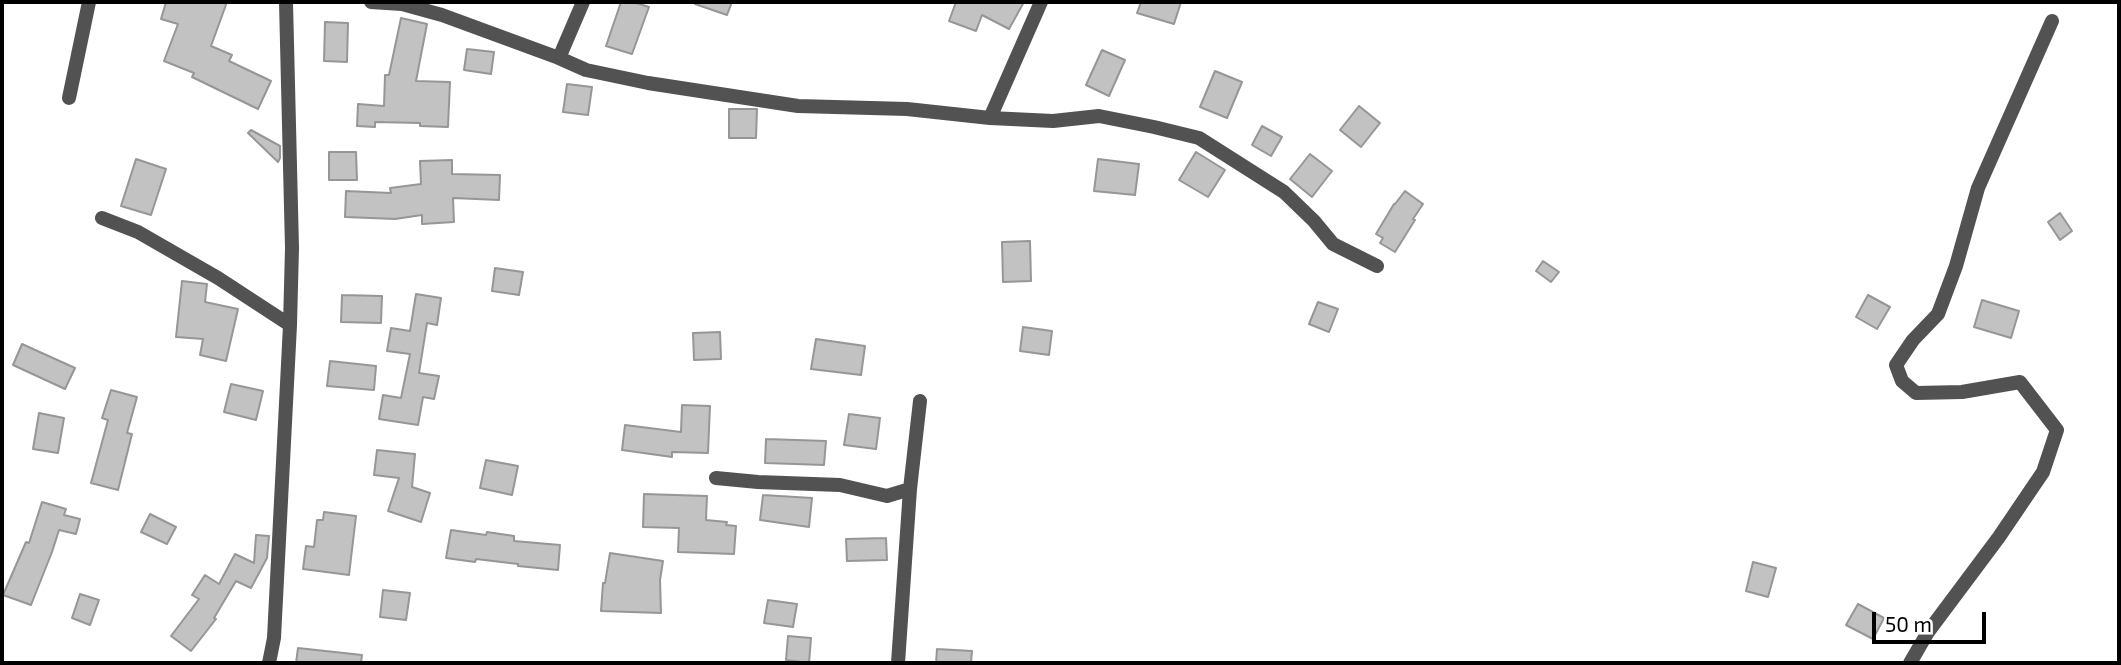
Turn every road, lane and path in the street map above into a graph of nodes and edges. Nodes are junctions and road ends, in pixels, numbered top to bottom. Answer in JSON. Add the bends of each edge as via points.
{"nodes":[{"id":1,"x":89,"y":2,"type":"edge"},
{"id":2,"x":286,"y":2,"type":"edge"},
{"id":3,"x":372,"y":2,"type":"edge"},
{"id":4,"x":583,"y":2,"type":"edge"},
{"id":5,"x":1041,"y":2,"type":"edge"},
{"id":6,"x":2052,"y":21,"type":"dead end"},
{"id":7,"x":559,"y":58,"type":"junction"},
{"id":8,"x":69,"y":98,"type":"dead end"},
{"id":9,"x":990,"y":118,"type":"junction"},
{"id":10,"x":102,"y":218,"type":"dead end"},
{"id":11,"x":1377,"y":266,"type":"dead end"},
{"id":12,"x":290,"y":325,"type":"junction"},
{"id":13,"x":920,"y":401,"type":"dead end"},
{"id":14,"x":716,"y":478,"type":"dead end"},
{"id":15,"x":910,"y":489,"type":"junction"},
{"id":16,"x":269,"y":663,"type":"edge"},
{"id":17,"x":898,"y":663,"type":"edge"},
{"id":18,"x":1910,"y":663,"type":"edge"}],
"edges":[{"from":1,"to":8,"type":"street"},
{"from":2,"to":12,"type":"street"},
{"from":3,"to":7,"type":"street","via":[[402,4],[442,15]]},
{"from":4,"to":7,"type":"street"},
{"from":5,"to":9,"type":"street"},
{"from":6,"to":18,"type":"street","via":[[1978,188],[1938,314],[1896,365],[1902,382],[1916,393],[1962,392],[2020,382],[2057,430],[2043,472]]},
{"from":7,"to":9,"type":"street","via":[[586,70],[648,83],[798,106],[907,109]]},
{"from":9,"to":11,"type":"street","via":[[1053,121],[1099,116],[1199,138],[1284,192],[1332,244]]},
{"from":10,"to":12,"type":"street","via":[[138,232]]},
{"from":12,"to":16,"type":"street"},
{"from":13,"to":15,"type":"street"},
{"from":14,"to":15,"type":"street","via":[[840,485],[887,496]]},
{"from":15,"to":17,"type":"street"}]}
